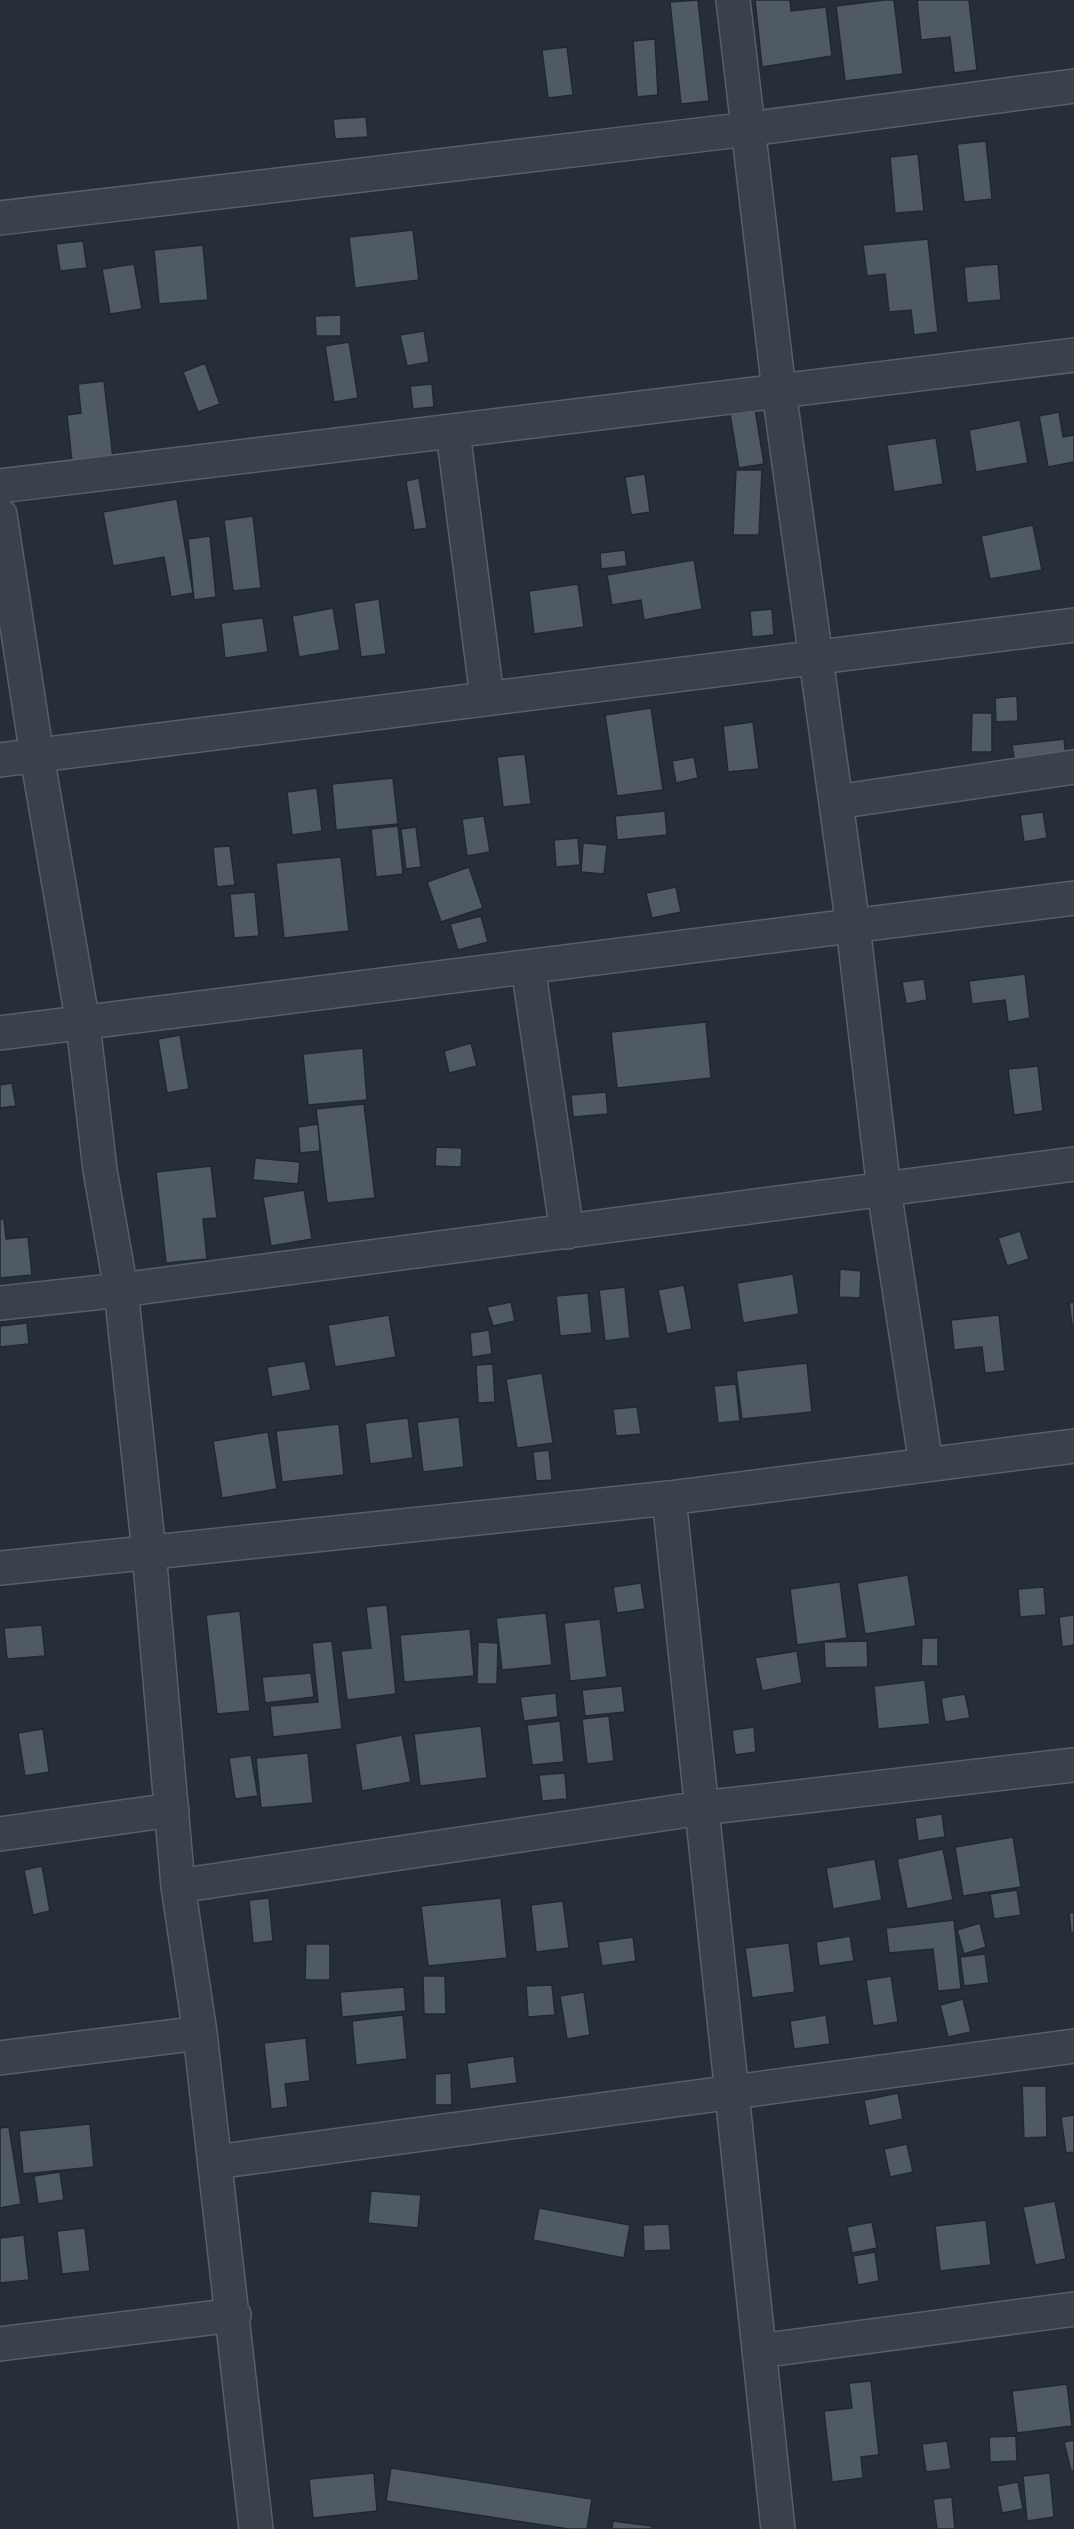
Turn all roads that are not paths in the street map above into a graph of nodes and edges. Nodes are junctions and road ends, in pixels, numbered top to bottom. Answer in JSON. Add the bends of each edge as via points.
{"nodes":[{"id":1,"x":733,"y":0,"type":"edge"},
{"id":2,"x":1074,"y":86,"type":"edge"},
{"id":3,"x":749,"y":129,"type":"junction"},
{"id":4,"x":0,"y":218,"type":"edge"},
{"id":5,"x":1074,"y":355,"type":"edge"},
{"id":6,"x":779,"y":391,"type":"junction"},
{"id":7,"x":453,"y":432,"type":"junction"},
{"id":8,"x":0,"y":486,"type":"edge"},
{"id":9,"x":0,"y":515,"type":"edge"},
{"id":10,"x":1074,"y":625,"type":"edge"},
{"id":11,"x":814,"y":657,"type":"junction"},
{"id":12,"x":487,"y":697,"type":"junction"},
{"id":13,"x":37,"y":756,"type":"junction"},
{"id":14,"x":0,"y":760,"type":"edge"},
{"id":15,"x":1074,"y":767,"type":"edge"},
{"id":16,"x":836,"y":802,"type":"junction"},
{"id":17,"x":1074,"y":898,"type":"edge"},
{"id":18,"x":854,"y":926,"type":"junction"},
{"id":19,"x":528,"y":967,"type":"junction"},
{"id":20,"x":82,"y":1024,"type":"junction"},
{"id":21,"x":0,"y":1033,"type":"edge"},
{"id":22,"x":1074,"y":1164,"type":"edge"},
{"id":23,"x":884,"y":1191,"type":"junction"},
{"id":24,"x":567,"y":1232,"type":"junction"},
{"id":25,"x":121,"y":1290,"type":"junction"},
{"id":26,"x":0,"y":1303,"type":"edge"},
{"id":27,"x":1074,"y":1446,"type":"edge"},
{"id":28,"x":926,"y":1464,"type":"junction"},
{"id":29,"x":669,"y":1498,"type":"junction"},
{"id":30,"x":149,"y":1552,"type":"junction"},
{"id":31,"x":0,"y":1569,"type":"edge"},
{"id":32,"x":1074,"y":1766,"type":"edge"},
{"id":33,"x":702,"y":1808,"type":"junction"},
{"id":34,"x":172,"y":1810,"type":"junction"},
{"id":35,"x":0,"y":1834,"type":"edge"},
{"id":36,"x":178,"y":1886,"type":"junction"},
{"id":37,"x":200,"y":2033,"type":"junction"},
{"id":38,"x":1074,"y":2046,"type":"edge"},
{"id":39,"x":0,"y":2058,"type":"edge"},
{"id":40,"x":732,"y":2093,"type":"junction"},
{"id":41,"x":215,"y":2162,"type":"junction"},
{"id":42,"x":1074,"y":2309,"type":"edge"},
{"id":43,"x":234,"y":2315,"type":"junction"},
{"id":44,"x":0,"y":2343,"type":"edge"},
{"id":45,"x":759,"y":2351,"type":"junction"},
{"id":46,"x":256,"y":2529,"type":"edge"},
{"id":47,"x":778,"y":2529,"type":"edge"}],
"edges":[{"from":1,"to":3,"type":"street"},
{"from":2,"to":3,"type":"street"},
{"from":3,"to":4,"type":"street"},
{"from":3,"to":6,"type":"street"},
{"from":5,"to":6,"type":"street"},
{"from":6,"to":7,"type":"street"},
{"from":6,"to":11,"type":"street"},
{"from":7,"to":8,"type":"street"},
{"from":7,"to":12,"type":"street"},
{"from":9,"to":13,"type":"street"},
{"from":10,"to":11,"type":"street"},
{"from":11,"to":12,"type":"street"},
{"from":11,"to":16,"type":"street"},
{"from":12,"to":13,"type":"street"},
{"from":13,"to":14,"type":"street"},
{"from":13,"to":20,"type":"street"},
{"from":15,"to":16,"type":"street"},
{"from":16,"to":18,"type":"street"},
{"from":17,"to":18,"type":"street"},
{"from":18,"to":19,"type":"street"},
{"from":18,"to":23,"type":"street"},
{"from":19,"to":20,"type":"street"},
{"from":19,"to":24,"type":"street"},
{"from":20,"to":21,"type":"street"},
{"from":20,"to":25,"type":"street","via":[[100,1170]]},
{"from":22,"to":23,"type":"street"},
{"from":23,"to":24,"type":"street"},
{"from":23,"to":28,"type":"street"},
{"from":24,"to":25,"type":"street"},
{"from":25,"to":26,"type":"street"},
{"from":25,"to":30,"type":"street"},
{"from":27,"to":28,"type":"street"},
{"from":28,"to":29,"type":"street"},
{"from":29,"to":30,"type":"street"},
{"from":29,"to":33,"type":"street"},
{"from":30,"to":31,"type":"street"},
{"from":30,"to":34,"type":"street"},
{"from":32,"to":33,"type":"street"},
{"from":33,"to":36,"type":"street"},
{"from":33,"to":40,"type":"street"},
{"from":34,"to":35,"type":"street"},
{"from":34,"to":36,"type":"street"},
{"from":36,"to":37,"type":"street"},
{"from":37,"to":39,"type":"street"},
{"from":37,"to":41,"type":"street"},
{"from":38,"to":40,"type":"street"},
{"from":40,"to":41,"type":"street"},
{"from":40,"to":45,"type":"street"},
{"from":41,"to":43,"type":"street"},
{"from":42,"to":45,"type":"street"},
{"from":43,"to":44,"type":"street"},
{"from":43,"to":46,"type":"street"},
{"from":45,"to":47,"type":"street"}]}
